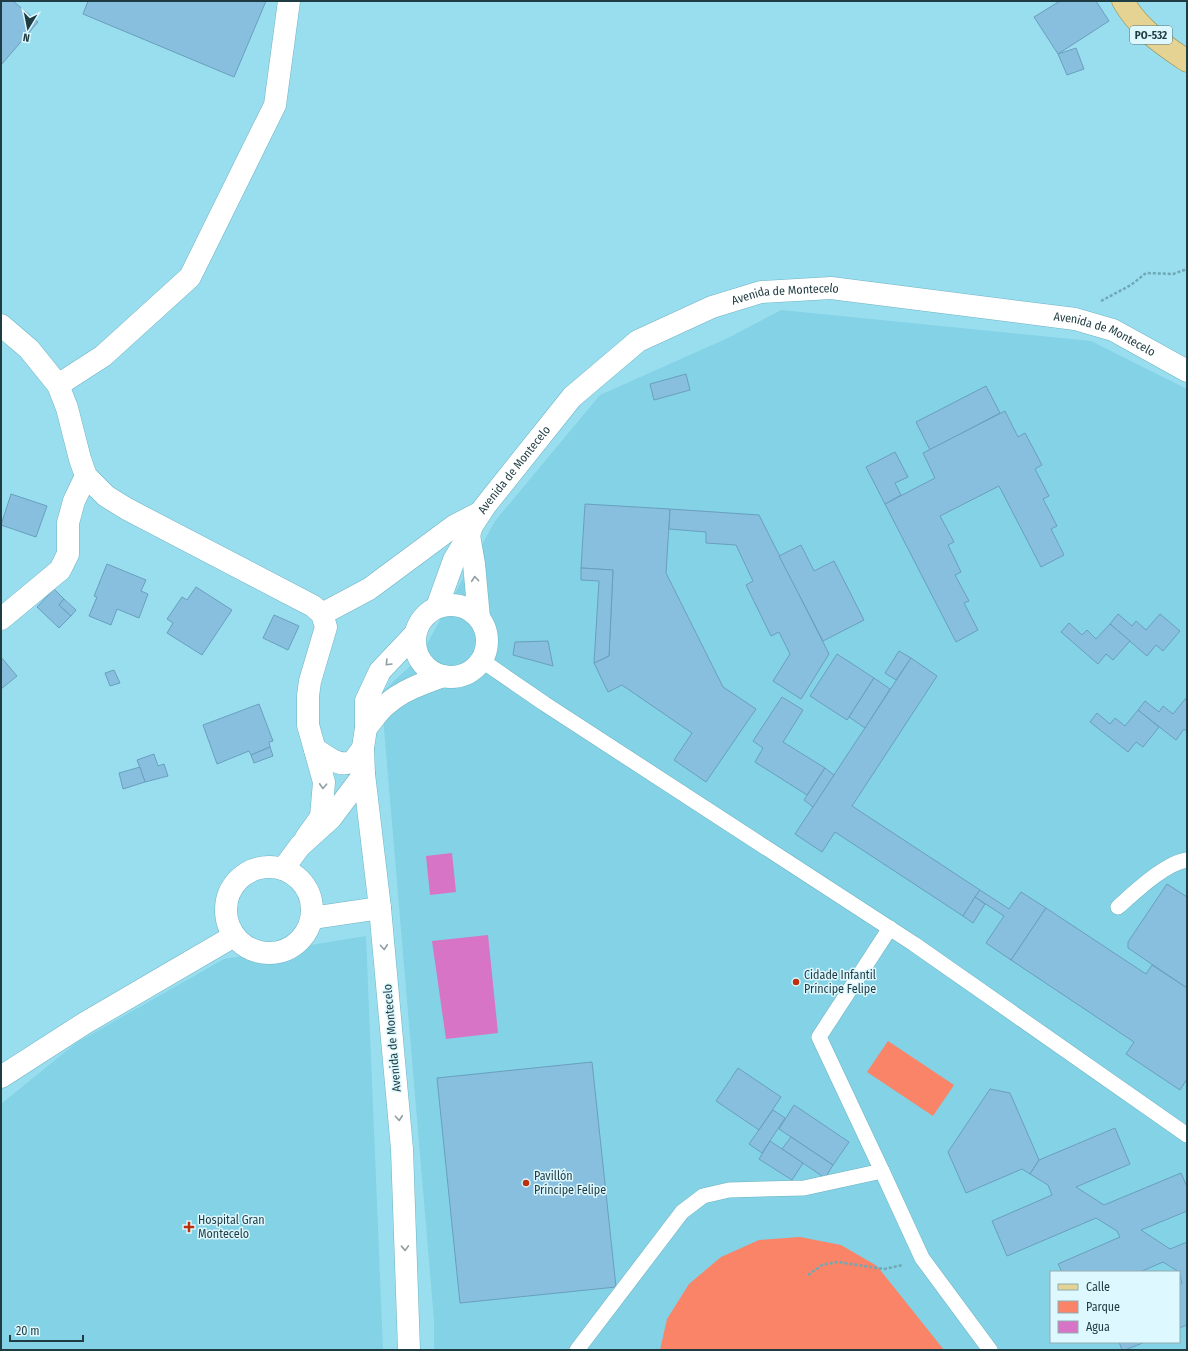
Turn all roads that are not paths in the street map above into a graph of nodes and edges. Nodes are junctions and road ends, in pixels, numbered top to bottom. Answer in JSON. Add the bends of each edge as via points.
{"nodes":[{"id":1,"x":289,"y":1,"type":"edge"},
{"id":2,"x":1123,"y":1,"type":"edge"},
{"id":3,"x":1187,"y":61,"type":"edge"},
{"id":4,"x":1,"y":326,"type":"edge"},
{"id":5,"x":1187,"y":371,"type":"edge"},
{"id":6,"x":58,"y":385,"type":"junction"},
{"id":7,"x":86,"y":476,"type":"junction"},
{"id":8,"x":481,"y":512,"type":"junction"},
{"id":9,"x":469,"y":535,"type":"junction"},
{"id":10,"x":437,"y":607,"type":"junction"},
{"id":11,"x":322,"y":614,"type":"junction"},
{"id":12,"x":479,"y":618,"type":"junction"},
{"id":13,"x":1,"y":619,"type":"edge"},
{"id":14,"x":415,"y":634,"type":"junction"},
{"id":15,"x":481,"y":660,"type":"junction"},
{"id":16,"x":443,"y":676,"type":"junction"},
{"id":17,"x":365,"y":738,"type":"junction"},
{"id":18,"x":316,"y":748,"type":"junction"},
{"id":19,"x":364,"y":774,"type":"junction"},
{"id":20,"x":300,"y":846,"type":"junction"},
{"id":21,"x":1187,"y":860,"type":"edge"},
{"id":22,"x":283,"y":869,"type":"junction"},
{"id":23,"x":1118,"y":907,"type":"dead end"},
{"id":24,"x":380,"y":908,"type":"junction"},
{"id":25,"x":312,"y":918,"type":"junction"},
{"id":26,"x":890,"y":928,"type":"junction"},
{"id":27,"x":234,"y":936,"type":"junction"},
{"id":28,"x":1,"y":1076,"type":"edge"},
{"id":29,"x":1187,"y":1135,"type":"edge"},
{"id":30,"x":882,"y":1171,"type":"junction"},
{"id":31,"x":409,"y":1350,"type":"edge"},
{"id":32,"x":576,"y":1350,"type":"edge"},
{"id":33,"x":990,"y":1350,"type":"edge"}],
"edges":[{"from":1,"to":6,"type":"street","via":[[275,105],[190,277],[103,356]]},
{"from":2,"to":3,"type":"main road","number":"PO-532","via":[[1155,39]]},
{"from":4,"to":6,"type":"street","via":[[29,349]]},
{"from":5,"to":8,"type":"street","name":"Avenida de Montecelo","via":[[1113,330],[1075,319],[831,288],[761,292],[712,308],[638,341],[572,397]]},
{"from":6,"to":7,"type":"street"},
{"from":7,"to":11,"type":"street","via":[[106,496],[127,509],[313,606]]},
{"from":7,"to":13,"type":"street","via":[[74,501],[68,523],[68,554],[60,570]]},
{"from":8,"to":9,"type":"street","name":"Avenida de Montecelo"},
{"from":8,"to":11,"type":"street","via":[[454,526],[369,589]]},
{"from":9,"to":10,"type":"street","name":"Avenida de Montecelo","via":[[454,560]]},
{"from":12,"to":9,"type":"street","one_way":true},
{"from":10,"to":12,"type":"street","via":[[460,606]]},
{"from":10,"to":14,"type":"street","via":[[419,623]]},
{"from":11,"to":18,"type":"street","via":[[326,627],[308,696],[308,725]]},
{"from":12,"to":15,"type":"street","via":[[487,639],[486,650]]},
{"from":14,"to":16,"type":"street","via":[[419,658],[426,668]]},
{"from":14,"to":17,"type":"street","name":"Avenida de Montecelo","one_way":true,"via":[[380,671],[366,701]]},
{"from":15,"to":16,"type":"street","via":[[473,669],[462,675]]},
{"from":15,"to":26,"type":"lane"},
{"from":16,"to":17,"type":"street","via":[[396,696],[385,705]]},
{"from":17,"to":18,"type":"street","via":[[352,761],[342,764]]},
{"from":17,"to":19,"type":"street","name":"Avenida de Montecelo"},
{"from":18,"to":20,"type":"street","one_way":true,"via":[[324,782],[321,817]]},
{"from":19,"to":20,"type":"street","via":[[331,818]]},
{"from":19,"to":24,"type":"street","name":"Avenida de Montecelo"},
{"from":20,"to":22,"type":"street"},
{"from":21,"to":23,"type":"lane","via":[[1178,861],[1146,882]]},
{"from":22,"to":25,"type":"street","via":[[303,883],[310,894]]},
{"from":22,"to":27,"type":"street","via":[[256,869],[234,884],[228,896],[226,910]]},
{"from":24,"to":25,"type":"street"},
{"from":24,"to":31,"type":"street","name":"Avenida de Montecelo","one_way":true,"via":[[402,1149]]},
{"from":25,"to":27,"type":"street","via":[[307,931],[298,942],[286,950],[258,952],[244,946]]},
{"from":26,"to":29,"type":"lane"},
{"from":26,"to":30,"type":"lane","via":[[819,1037]]},
{"from":27,"to":28,"type":"street"},
{"from":30,"to":32,"type":"lane","via":[[804,1188],[729,1190],[703,1196],[682,1212]]},
{"from":30,"to":33,"type":"lane","via":[[922,1258]]}]}
